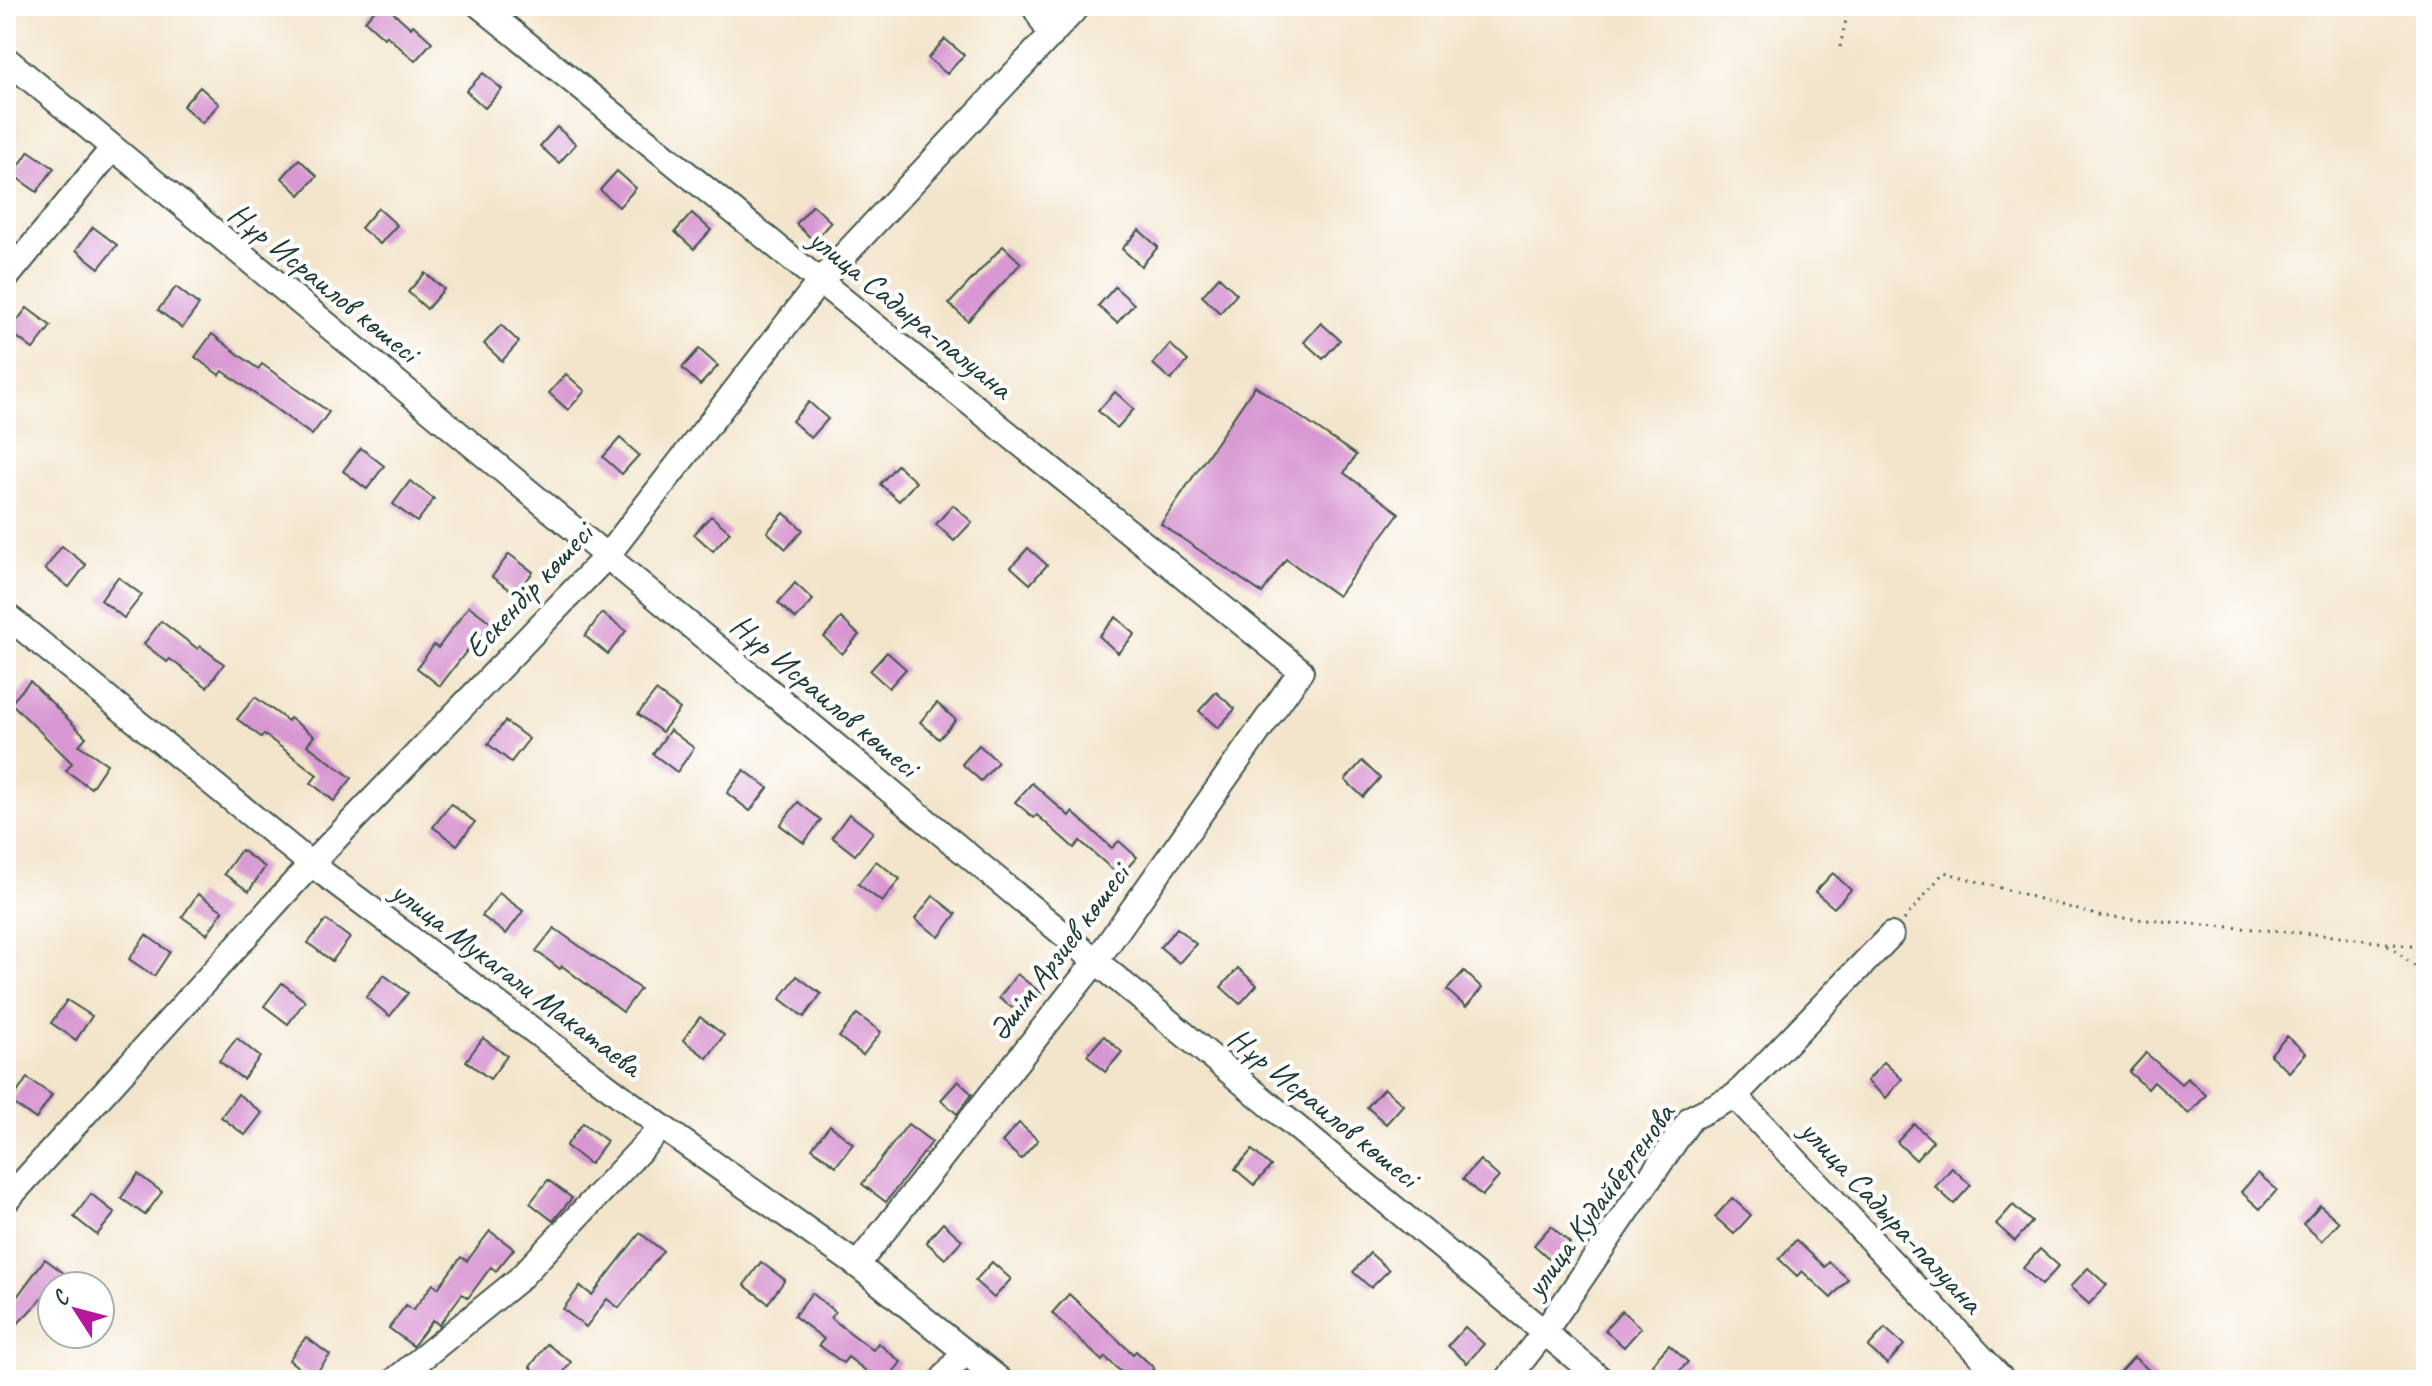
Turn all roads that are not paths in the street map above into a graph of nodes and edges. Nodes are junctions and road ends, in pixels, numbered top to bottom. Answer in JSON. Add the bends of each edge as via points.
{"nodes":[{"id":1,"x":480,"y":6,"type":"edge"},
{"id":2,"x":1034,"y":6,"type":"edge"},
{"id":3,"x":1078,"y":6,"type":"edge"},
{"id":4,"x":1051,"y":36,"type":"junction"},
{"id":5,"x":6,"y":59,"type":"edge"},
{"id":6,"x":112,"y":149,"type":"junction"},
{"id":7,"x":6,"y":278,"type":"edge"},
{"id":8,"x":820,"y":281,"type":"junction"},
{"id":9,"x":607,"y":556,"type":"junction"},
{"id":10,"x":6,"y":615,"type":"edge"},
{"id":11,"x":1301,"y":671,"type":"joint"},
{"id":12,"x":311,"y":864,"type":"junction"},
{"id":13,"x":1891,"y":935,"type":"road end"},
{"id":14,"x":1096,"y":961,"type":"junction"},
{"id":15,"x":1735,"y":1096,"type":"junction"},
{"id":16,"x":662,"y":1127,"type":"junction"},
{"id":17,"x":6,"y":1201,"type":"edge"},
{"id":18,"x":857,"y":1265,"type":"junction"},
{"id":19,"x":1545,"y":1331,"type":"junction"},
{"id":20,"x":964,"y":1352,"type":"junction"},
{"id":21,"x":395,"y":1380,"type":"edge"},
{"id":22,"x":942,"y":1380,"type":"edge"},
{"id":23,"x":1000,"y":1380,"type":"edge"},
{"id":24,"x":1507,"y":1380,"type":"edge"},
{"id":25,"x":1602,"y":1380,"type":"edge"},
{"id":26,"x":2003,"y":1380,"type":"edge"}],
"edges":[{"from":1,"to":8,"type":"street","name":"улица Садыра-палуана"},
{"from":2,"to":4,"type":"street"},
{"from":3,"to":4,"type":"street","name":"Ескендір көшесі"},
{"from":4,"to":8,"type":"street","name":"Ескендір көшесі"},
{"from":5,"to":6,"type":"street","name":"Нұр Исраилов көшесі"},
{"from":6,"to":7,"type":"street"},
{"from":6,"to":9,"type":"street","name":"Нұр Исраилов көшесі"},
{"from":8,"to":9,"type":"street","name":"Ескендір көшесі"},
{"from":8,"to":11,"type":"street","name":"улица Садыра-палуана"},
{"from":9,"to":12,"type":"street","name":"Ескендір көшесі"},
{"from":9,"to":14,"type":"street","name":"Нұр Исраилов көшесі"},
{"from":10,"to":12,"type":"street","name":"улица Мукагали Макатаева"},
{"from":11,"to":14,"type":"street","name":"Әшім Арзиев көшесі"},
{"from":12,"to":16,"type":"street","name":"улица Мукагали Макатаева"},
{"from":12,"to":17,"type":"street","name":"Ескендір көшесі"},
{"from":13,"to":15,"type":"street","name":"улица Кудайбергенова"},
{"from":14,"to":18,"type":"street","name":"Әшім Арзиев көшесі"},
{"from":14,"to":19,"type":"street","name":"Нұр Исраилов көшесі"},
{"from":15,"to":19,"type":"street","name":"улица Кудайбергенова","via":[[1691,1118]]},
{"from":15,"to":26,"type":"street","name":"улица Садыра-палуана"},
{"from":16,"to":18,"type":"street","name":"улица Мукагали Макатаева"},
{"from":16,"to":21,"type":"street","via":[[519,1279]]},
{"from":18,"to":20,"type":"street","name":"улица Мукагали Макатаева"},
{"from":19,"to":24,"type":"street","name":"улица Кудайбергенова"},
{"from":19,"to":25,"type":"street","name":"Нұр Исраилов көшесі"},
{"from":20,"to":22,"type":"street"},
{"from":20,"to":23,"type":"street","name":"улица Мукагали Макатаева"}]}
